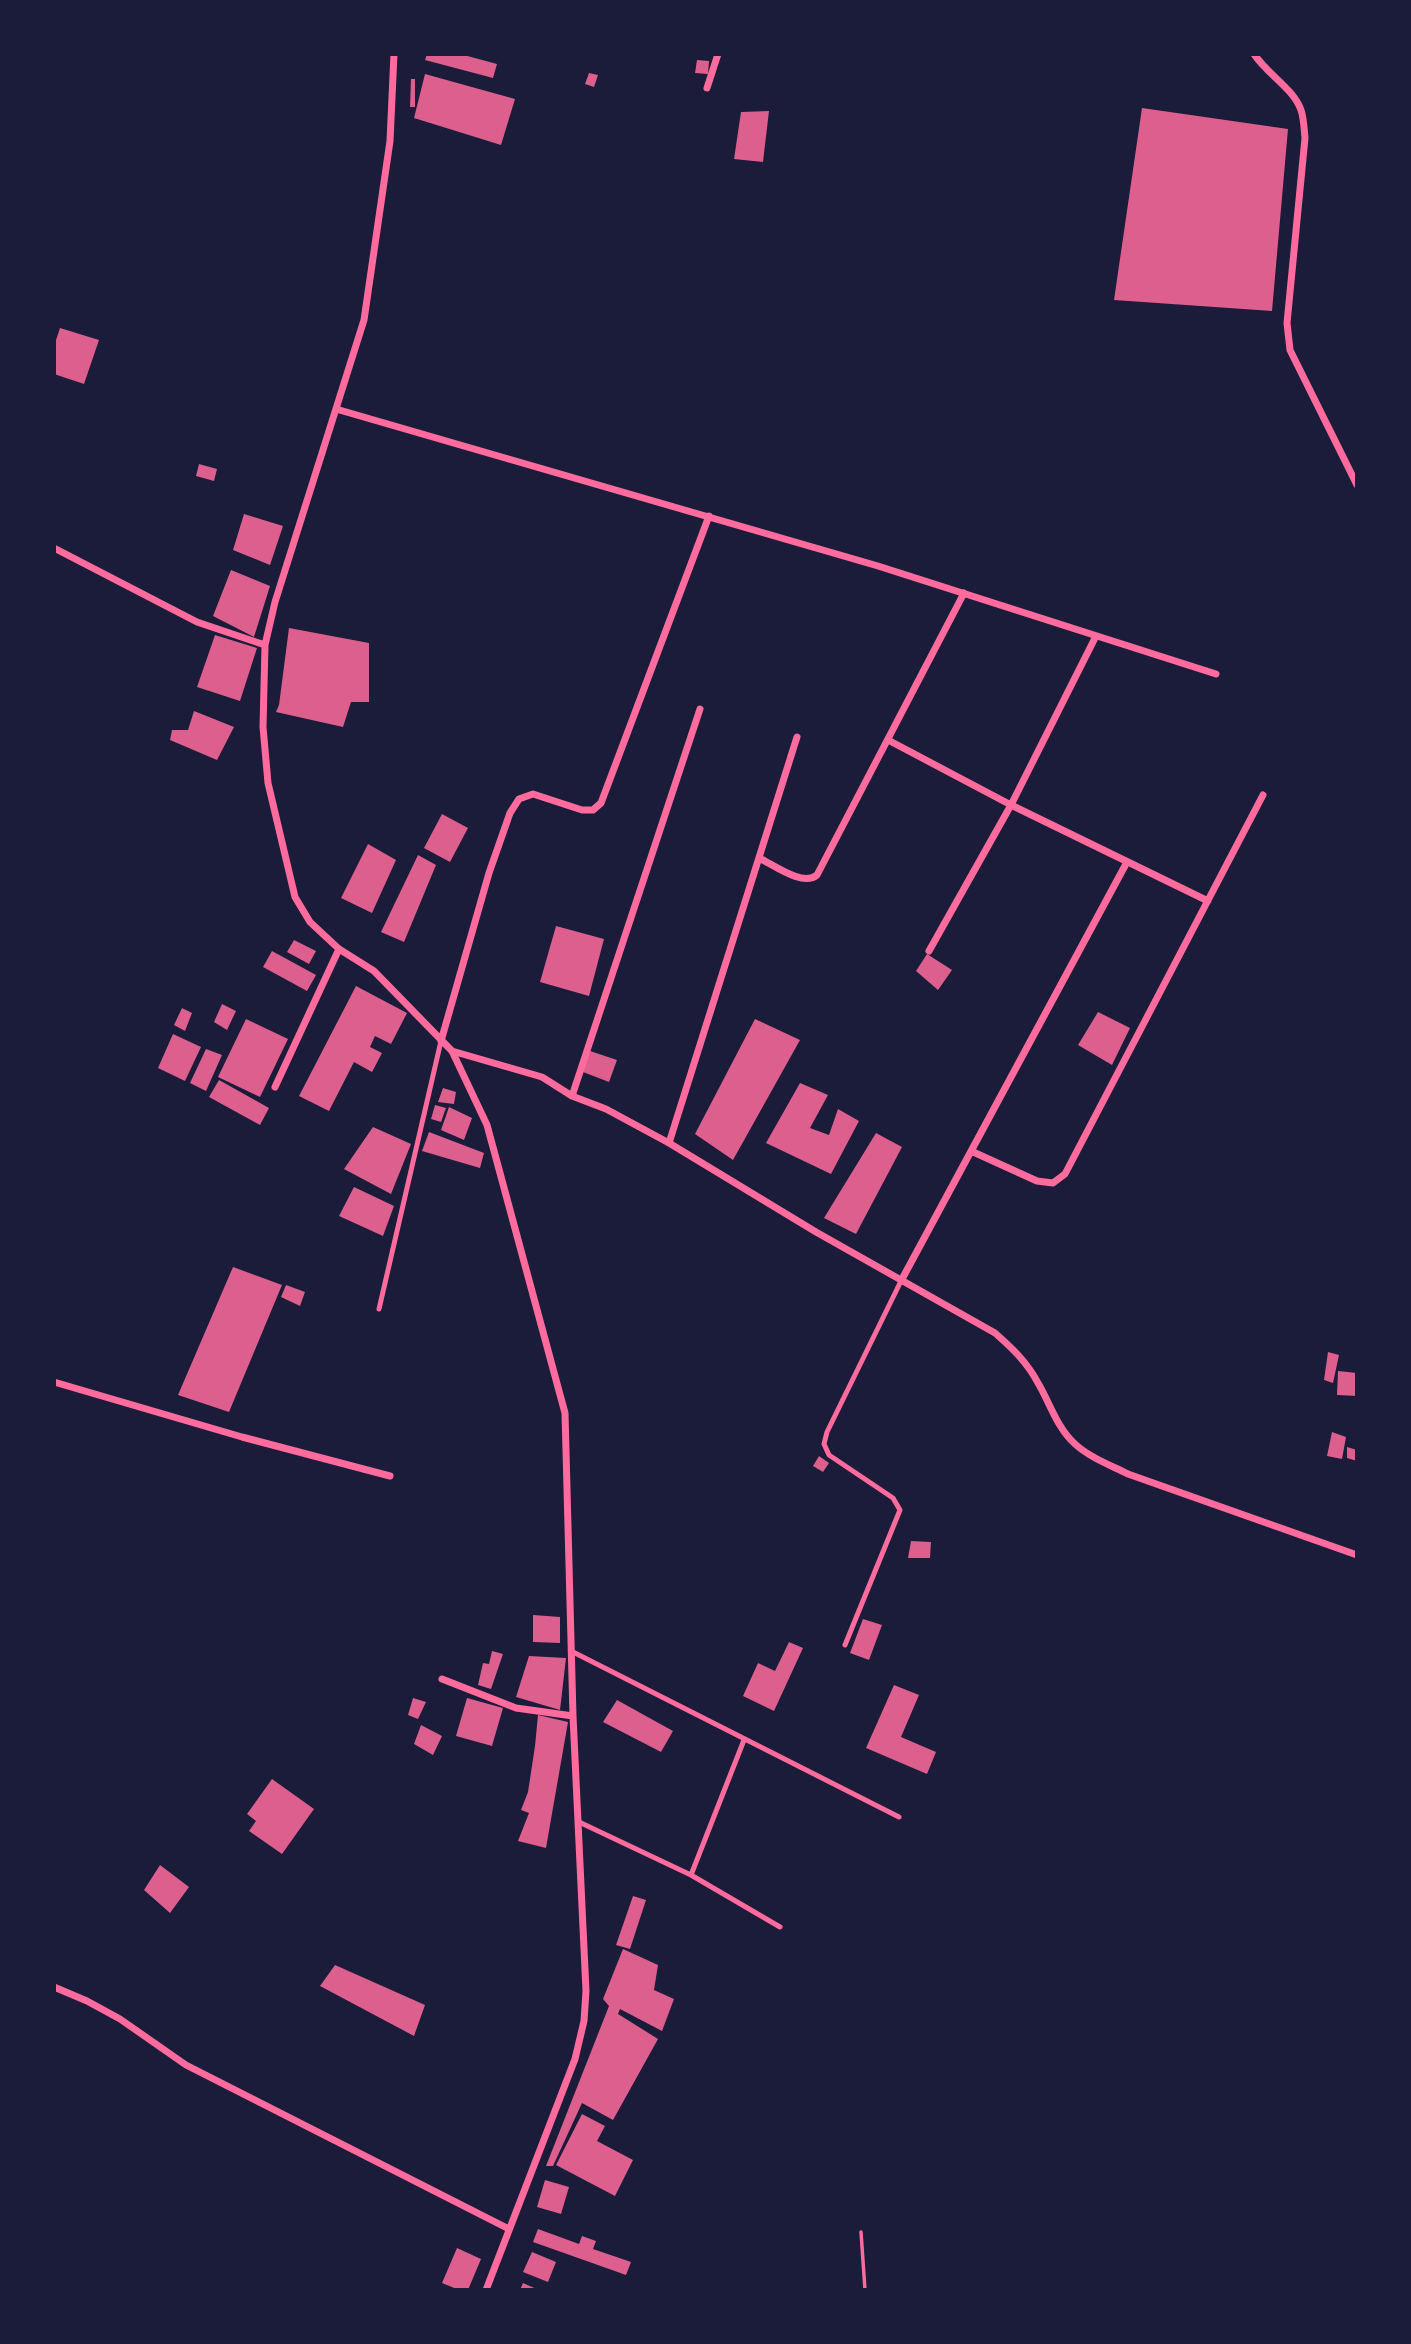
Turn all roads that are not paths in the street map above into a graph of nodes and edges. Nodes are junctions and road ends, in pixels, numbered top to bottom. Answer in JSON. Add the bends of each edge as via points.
{"nodes":[{"id":1,"x":394,"y":54,"type":"edge"},
{"id":2,"x":718,"y":54,"type":"edge"},
{"id":3,"x":1254,"y":54,"type":"edge"},
{"id":4,"x":707,"y":88,"type":"dead end"},
{"id":5,"x":336,"y":409,"type":"junction"},
{"id":6,"x":1357,"y":485,"type":"edge"},
{"id":7,"x":709,"y":516,"type":"junction"},
{"id":8,"x":54,"y":548,"type":"edge"},
{"id":9,"x":964,"y":593,"type":"junction"},
{"id":10,"x":1096,"y":636,"type":"junction"},
{"id":11,"x":265,"y":645,"type":"junction"},
{"id":12,"x":1216,"y":674,"type":"dead end"},
{"id":13,"x":700,"y":709,"type":"dead end"},
{"id":14,"x":797,"y":737,"type":"dead end"},
{"id":15,"x":888,"y":740,"type":"junction"},
{"id":16,"x":1263,"y":795,"type":"dead end"},
{"id":17,"x":1011,"y":805,"type":"junction"},
{"id":18,"x":759,"y":858,"type":"junction"},
{"id":19,"x":1127,"y":862,"type":"junction"},
{"id":20,"x":1208,"y":901,"type":"junction"},
{"id":21,"x":339,"y":948,"type":"junction"},
{"id":22,"x":929,"y":951,"type":"dead end"},
{"id":23,"x":441,"y":1041,"type":"junction"},
{"id":24,"x":452,"y":1051,"type":"junction"},
{"id":25,"x":275,"y":1087,"type":"dead end"},
{"id":26,"x":572,"y":1096,"type":"junction"},
{"id":27,"x":669,"y":1143,"type":"junction"},
{"id":28,"x":971,"y":1152,"type":"junction"},
{"id":29,"x":901,"y":1281,"type":"junction"},
{"id":30,"x":379,"y":1309,"type":"dead end"},
{"id":31,"x":54,"y":1382,"type":"edge"},
{"id":32,"x":390,"y":1476,"type":"dead end"},
{"id":33,"x":1357,"y":1555,"type":"edge"},
{"id":34,"x":845,"y":1645,"type":"dead end"},
{"id":35,"x":573,"y":1652,"type":"junction"},
{"id":36,"x":442,"y":1679,"type":"dead end"},
{"id":37,"x":573,"y":1716,"type":"junction"},
{"id":38,"x":744,"y":1740,"type":"junction"},
{"id":39,"x":899,"y":1818,"type":"dead end"},
{"id":40,"x":579,"y":1822,"type":"junction"},
{"id":41,"x":691,"y":1875,"type":"junction"},
{"id":42,"x":780,"y":1927,"type":"dead end"},
{"id":43,"x":54,"y":1987,"type":"edge"},
{"id":44,"x":509,"y":2229,"type":"junction"},
{"id":45,"x":486,"y":2290,"type":"edge"}],
"edges":[{"from":1,"to":5,"type":"street","via":[[390,141],[364,320]]},
{"from":2,"to":4,"type":"street"},
{"from":3,"to":6,"type":"street","via":[[1293,97],[1303,120],[1287,323],[1290,350]]},
{"from":5,"to":7,"type":"street"},
{"from":5,"to":11,"type":"street"},
{"from":7,"to":9,"type":"street"},
{"from":7,"to":23,"type":"street","via":[[601,803],[593,810],[582,810],[533,794],[514,804],[489,873]]},
{"from":8,"to":11,"type":"street","via":[[197,622]]},
{"from":9,"to":10,"type":"street"},
{"from":9,"to":15,"type":"street"},
{"from":10,"to":12,"type":"street"},
{"from":10,"to":17,"type":"street"},
{"from":11,"to":21,"type":"street","via":[[263,727],[268,783],[295,897],[310,922]]},
{"from":13,"to":26,"type":"street"},
{"from":14,"to":18,"type":"street"},
{"from":15,"to":17,"type":"street"},
{"from":15,"to":18,"type":"street","via":[[814,878],[800,878]]},
{"from":16,"to":20,"type":"street"},
{"from":17,"to":19,"type":"street"},
{"from":17,"to":22,"type":"street"},
{"from":18,"to":27,"type":"street"},
{"from":19,"to":20,"type":"street"},
{"from":19,"to":28,"type":"street"},
{"from":20,"to":28,"type":"street","via":[[1065,1174],[1053,1183],[1037,1181]]},
{"from":21,"to":23,"type":"street","via":[[374,971]]},
{"from":21,"to":25,"type":"street"},
{"from":23,"to":24,"type":"street"},
{"from":23,"to":30,"type":"lane"},
{"from":24,"to":26,"type":"street","via":[[542,1077]]},
{"from":24,"to":35,"type":"street","via":[[487,1125],[565,1413]]},
{"from":26,"to":27,"type":"street"},
{"from":27,"to":29,"type":"street"},
{"from":28,"to":29,"type":"street"},
{"from":29,"to":33,"type":"street","via":[[995,1333],[1020,1355],[1062,1430],[1097,1459]]},
{"from":29,"to":34,"type":"lane","via":[[824,1444],[829,1455],[893,1498],[900,1510]]},
{"from":31,"to":32,"type":"street"},
{"from":35,"to":37,"type":"street"},
{"from":35,"to":38,"type":"lane"},
{"from":36,"to":37,"type":"street","via":[[516,1708]]},
{"from":37,"to":40,"type":"street"},
{"from":38,"to":39,"type":"lane"},
{"from":38,"to":41,"type":"lane"},
{"from":40,"to":41,"type":"lane"},
{"from":40,"to":44,"type":"street","via":[[584,2021],[575,2059]]},
{"from":41,"to":42,"type":"lane"},
{"from":43,"to":44,"type":"street","via":[[120,2019],[186,2064]]},
{"from":44,"to":45,"type":"street"}]}
